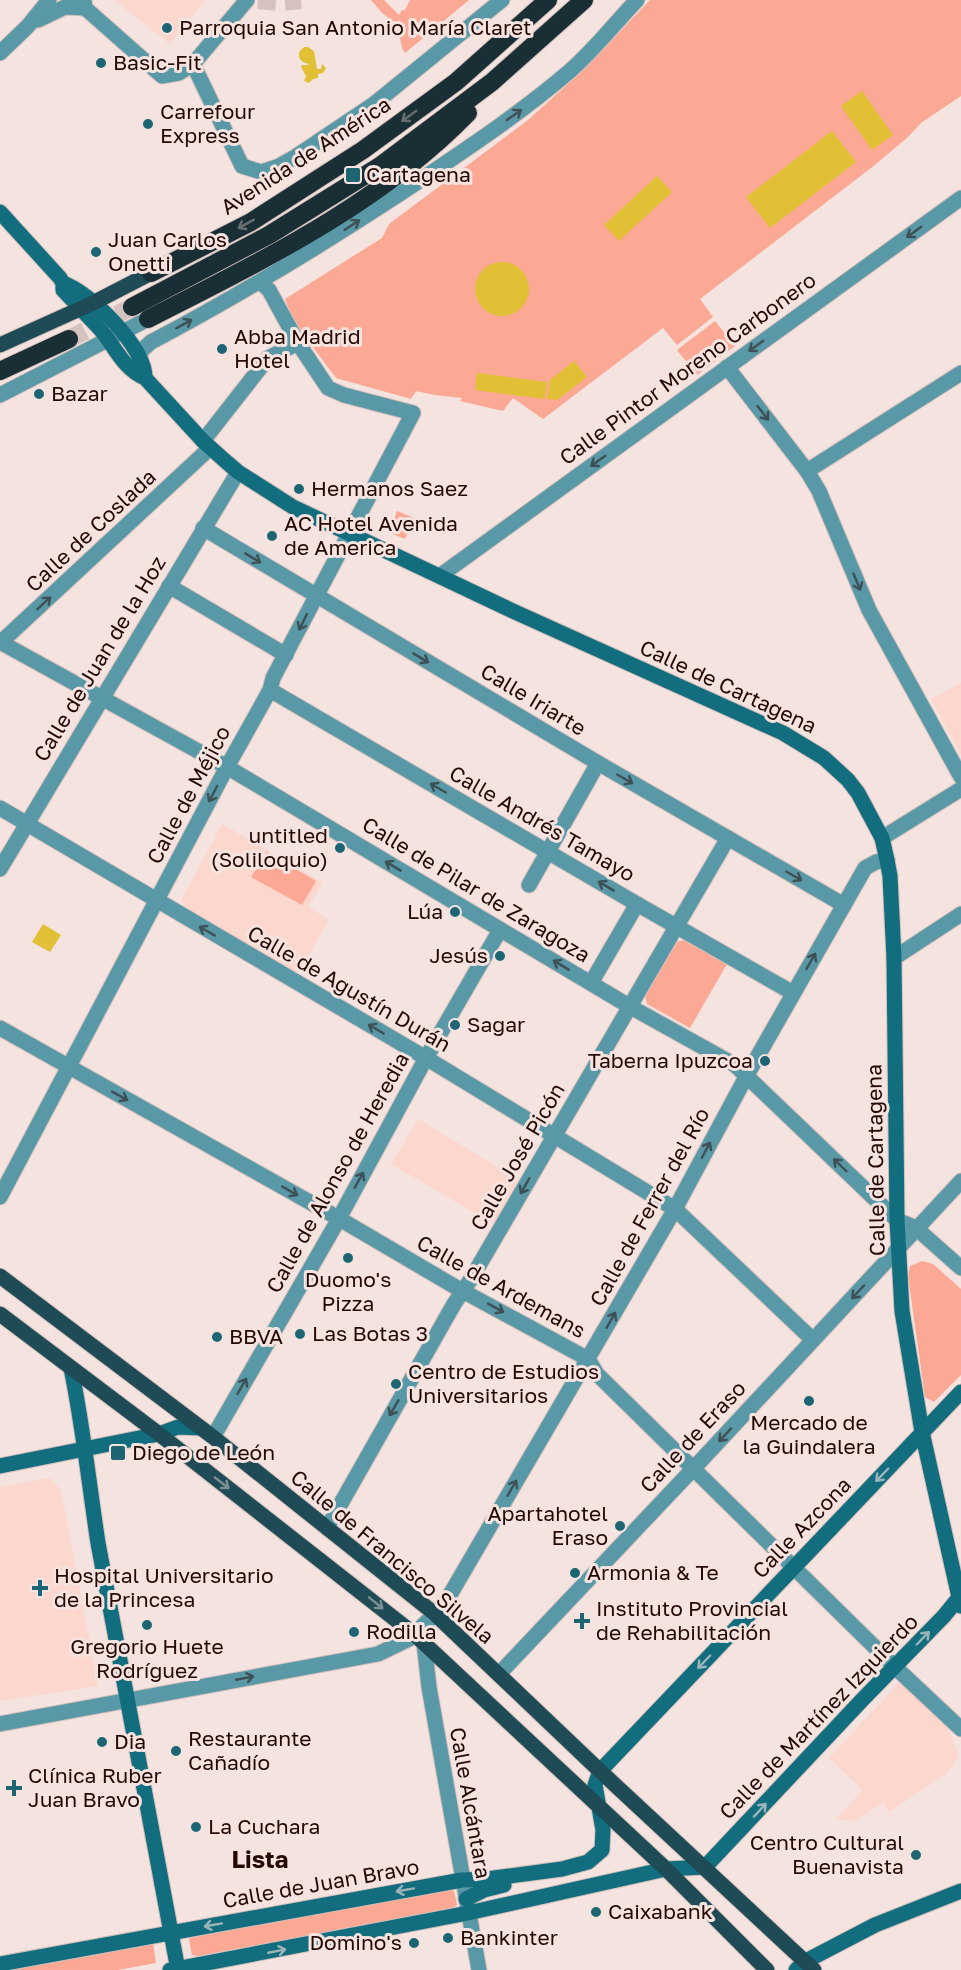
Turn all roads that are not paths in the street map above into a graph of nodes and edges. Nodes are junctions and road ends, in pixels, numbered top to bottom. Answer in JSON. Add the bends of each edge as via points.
{"nodes":[{"id":1,"x":49,"y":0,"type":"edge"},
{"id":2,"x":247,"y":0,"type":"edge"},
{"id":3,"x":502,"y":0,"type":"edge"},
{"id":4,"x":548,"y":0,"type":"edge"},
{"id":5,"x":584,"y":0,"type":"edge"},
{"id":6,"x":637,"y":0,"type":"edge"},
{"id":7,"x":85,"y":4,"type":"edge"},
{"id":8,"x":28,"y":26,"type":"junction"},
{"id":9,"x":0,"y":53,"type":"edge"},
{"id":10,"x":193,"y":64,"type":"junction"},
{"id":11,"x":492,"y":82,"type":"junction"},
{"id":12,"x":961,"y":198,"type":"edge"},
{"id":13,"x":0,"y":212,"type":"edge"},
{"id":14,"x":151,"y":273,"type":"joint"},
{"id":15,"x":261,"y":282,"type":"junction"},
{"id":16,"x":87,"y":306,"type":"junction"},
{"id":17,"x":132,"y":307,"type":"tunnel mouth"},
{"id":18,"x":148,"y":319,"type":"joint"},
{"id":19,"x":122,"y":333,"type":"junction"},
{"id":20,"x":69,"y":339,"type":"tunnel mouth"},
{"id":21,"x":107,"y":340,"type":"junction"},
{"id":22,"x":298,"y":343,"type":"junction"},
{"id":23,"x":0,"y":345,"type":"edge"},
{"id":24,"x":139,"y":358,"type":"junction"},
{"id":25,"x":727,"y":367,"type":"junction"},
{"id":26,"x":0,"y":371,"type":"edge"},
{"id":27,"x":961,"y":373,"type":"edge"},
{"id":28,"x":145,"y":378,"type":"junction"},
{"id":29,"x":0,"y":395,"type":"edge"},
{"id":30,"x":206,"y":445,"type":"junction"},
{"id":31,"x":807,"y":471,"type":"junction"},
{"id":32,"x":238,"y":472,"type":"junction"},
{"id":33,"x":203,"y":528,"type":"junction"},
{"id":34,"x":350,"y":533,"type":"junction"},
{"id":35,"x":441,"y":575,"type":"junction"},
{"id":36,"x":169,"y":586,"type":"junction"},
{"id":37,"x":316,"y":595,"type":"junction"},
{"id":38,"x":0,"y":643,"type":"edge"},
{"id":39,"x":286,"y":655,"type":"junction"},
{"id":40,"x":270,"y":690,"type":"junction"},
{"id":41,"x":102,"y":698,"type":"junction"},
{"id":42,"x":598,"y":763,"type":"junction"},
{"id":43,"x":227,"y":767,"type":"junction"},
{"id":44,"x":961,"y":777,"type":"edge"},
{"id":45,"x":961,"y":789,"type":"edge"},
{"id":46,"x":0,"y":808,"type":"edge"},
{"id":47,"x":26,"y":824,"type":"junction"},
{"id":48,"x":728,"y":838,"type":"junction"},
{"id":49,"x":882,"y":838,"type":"junction"},
{"id":50,"x":548,"y":852,"type":"junction"},
{"id":51,"x":887,"y":860,"type":"junction"},
{"id":52,"x":0,"y":869,"type":"edge"},
{"id":53,"x":529,"y":885,"type":"dead end"},
{"id":54,"x":156,"y":901,"type":"junction"},
{"id":55,"x":637,"y":904,"type":"junction"},
{"id":56,"x":844,"y":905,"type":"junction"},
{"id":57,"x":961,"y":914,"type":"edge"},
{"id":58,"x":675,"y":926,"type":"junction"},
{"id":59,"x":500,"y":930,"type":"junction"},
{"id":60,"x":894,"y":958,"type":"junction"},
{"id":61,"x":591,"y":983,"type":"junction"},
{"id":62,"x":793,"y":993,"type":"junction"},
{"id":63,"x":629,"y":1006,"type":"junction"},
{"id":64,"x":0,"y":1028,"type":"edge"},
{"id":65,"x":426,"y":1058,"type":"junction"},
{"id":66,"x":69,"y":1067,"type":"junction"},
{"id":67,"x":747,"y":1075,"type":"junction"},
{"id":68,"x":554,"y":1136,"type":"junction"},
{"id":69,"x":961,"y":1180,"type":"edge"},
{"id":70,"x":0,"y":1197,"type":"edge"},
{"id":71,"x":675,"y":1209,"type":"junction"},
{"id":72,"x":338,"y":1218,"type":"junction"},
{"id":73,"x":897,"y":1220,"type":"junction"},
{"id":74,"x":916,"y":1228,"type":"junction"},
{"id":75,"x":898,"y":1250,"type":"junction"},
{"id":76,"x":961,"y":1268,"type":"edge"},
{"id":77,"x":0,"y":1276,"type":"edge"},
{"id":78,"x":463,"y":1291,"type":"junction"},
{"id":79,"x":0,"y":1314,"type":"edge"},
{"id":80,"x":813,"y":1340,"type":"junction"},
{"id":81,"x":588,"y":1359,"type":"junction"},
{"id":82,"x":71,"y":1368,"type":"junction"},
{"id":83,"x":961,"y":1392,"type":"edge"},
{"id":84,"x":207,"y":1432,"type":"junction"},
{"id":85,"x":922,"y":1432,"type":"junction"},
{"id":86,"x":159,"y":1434,"type":"junction"},
{"id":87,"x":84,"y":1449,"type":"junction"},
{"id":88,"x":0,"y":1467,"type":"edge"},
{"id":89,"x":694,"y":1468,"type":"junction"},
{"id":90,"x":327,"y":1528,"type":"junction"},
{"id":91,"x":794,"y":1568,"type":"junction"},
{"id":92,"x":960,"y":1599,"type":"edge"},
{"id":93,"x":435,"y":1614,"type":"junction"},
{"id":94,"x":419,"y":1638,"type":"junction"},
{"id":95,"x":895,"y":1667,"type":"junction"},
{"id":96,"x":499,"y":1674,"type":"junction"},
{"id":97,"x":126,"y":1701,"type":"junction"},
{"id":98,"x":0,"y":1724,"type":"edge"},
{"id":99,"x":961,"y":1728,"type":"edge"},
{"id":100,"x":600,"y":1771,"type":"junction"},
{"id":101,"x":598,"y":1806,"type":"junction"},
{"id":102,"x":705,"y":1868,"type":"junction"},
{"id":103,"x":562,"y":1869,"type":"junction"},
{"id":104,"x":666,"y":1869,"type":"junction"},
{"id":105,"x":462,"y":1880,"type":"junction"},
{"id":106,"x":961,"y":1891,"type":"edge"},
{"id":107,"x":467,"y":1906,"type":"junction"},
{"id":108,"x":171,"y":1932,"type":"junction"},
{"id":109,"x":0,"y":1964,"type":"edge"},
{"id":110,"x":805,"y":1967,"type":"edge"},
{"id":111,"x":175,"y":1970,"type":"edge"},
{"id":112,"x":479,"y":1970,"type":"edge"},
{"id":113,"x":767,"y":1970,"type":"edge"}],
"edges":[{"from":1,"to":8,"type":"street"},
{"from":2,"to":10,"type":"street"},
{"from":3,"to":10,"type":"street","via":[[374,104],[295,157],[261,172],[242,166]]},
{"from":4,"to":14,"type":"highway","name":"Avenida de América","one_way":true,"via":[[456,82],[363,150],[251,222]]},
{"from":5,"to":11,"type":"highway"},
{"from":15,"to":6,"type":"street","one_way":true,"via":[[528,105],[573,68]]},
{"from":7,"to":8,"type":"street","via":[[55,10]]},
{"from":7,"to":10,"type":"street","via":[[162,76],[179,73]]},
{"from":8,"to":9,"type":"street"},
{"from":11,"to":17,"type":"highway","via":[[380,165],[260,240]]},
{"from":11,"to":18,"type":"highway","via":[[449,132],[366,198],[282,249]]},
{"from":12,"to":25,"type":"street","name":"Calle Pintor Moreno Carbonero","one_way":true},
{"from":13,"to":16,"type":"street","name":"Calle de Cartagena","via":[[63,283],[63,290]]},
{"from":14,"to":16,"type":"main road","name":"Avenida de América"},
{"from":15,"to":22,"type":"street","via":[[270,290]]},
{"from":24,"to":15,"type":"street","one_way":true,"via":[[151,342]]},
{"from":16,"to":19,"type":"street","name":"Calle de Cartagena"},
{"from":16,"to":21,"type":"street","name":"Calle de Cartagena"},
{"from":16,"to":23,"type":"main road","name":"Avenida de América"},
{"from":18,"to":19,"type":"street"},
{"from":19,"to":21,"type":"street"},
{"from":19,"to":24,"type":"street","name":"Calle de Cartagena"},
{"from":20,"to":26,"type":"highway"},
{"from":21,"to":28,"type":"street","name":"Calle de Cartagena","via":[[136,375]]},
{"from":21,"to":29,"type":"street"},
{"from":22,"to":30,"type":"street","name":"Calle de Coslada","via":[[268,358]]},
{"from":22,"to":34,"type":"street","name":"Calle de Méjico","via":[[328,388],[413,413]]},
{"from":24,"to":28,"type":"street","name":"Calle de Cartagena"},
{"from":25,"to":31,"type":"street","one_way":true},
{"from":25,"to":35,"type":"street","name":"Calle Pintor Moreno Carbonero","one_way":true},
{"from":27,"to":31,"type":"street"},
{"from":28,"to":30,"type":"street","name":"Calle de Cartagena"},
{"from":30,"to":32,"type":"street","name":"Calle de Cartagena"},
{"from":38,"to":30,"type":"street","name":"Calle de Coslada","one_way":true},
{"from":31,"to":44,"type":"street","one_way":true,"via":[[869,610]]},
{"from":32,"to":33,"type":"street","name":"Calle de Juan de la Hoz"},
{"from":32,"to":34,"type":"street","name":"Calle de Cartagena","via":[[293,507]]},
{"from":33,"to":36,"type":"street","name":"Calle de Juan de la Hoz"},
{"from":33,"to":37,"type":"street","name":"Calle Iriarte","one_way":true},
{"from":34,"to":35,"type":"street","name":"Calle de Cartagena"},
{"from":34,"to":37,"type":"street","name":"Calle de Méjico"},
{"from":35,"to":49,"type":"street","name":"Calle de Cartagena","via":[[807,746],[848,780]]},
{"from":36,"to":39,"type":"street"},
{"from":36,"to":41,"type":"street","name":"Calle de Juan de la Hoz"},
{"from":37,"to":39,"type":"street","name":"Calle de Méjico","one_way":true},
{"from":37,"to":42,"type":"street","name":"Calle Iriarte","one_way":true},
{"from":38,"to":41,"type":"street","name":"Calle de Pilar de Zaragoza"},
{"from":39,"to":40,"type":"street","name":"Calle de Méjico"},
{"from":40,"to":43,"type":"street","name":"Calle de Méjico"},
{"from":50,"to":40,"type":"street","name":"Calle Andrés Tamayo","one_way":true},
{"from":41,"to":43,"type":"street","name":"Calle de Pilar de Zaragoza"},
{"from":41,"to":47,"type":"street","name":"Calle de Juan de la Hoz"},
{"from":42,"to":48,"type":"street","name":"Calle Iriarte","one_way":true},
{"from":42,"to":50,"type":"street"},
{"from":43,"to":54,"type":"street","name":"Calle de Méjico","one_way":true},
{"from":59,"to":43,"type":"street","name":"Calle de Pilar de Zaragoza","one_way":true},
{"from":45,"to":49,"type":"street"},
{"from":46,"to":47,"type":"street","name":"Calle de Agustín Durán"},
{"from":47,"to":52,"type":"street","name":"Calle de Juan de la Hoz"},
{"from":47,"to":54,"type":"street","name":"Calle de Agustín Durán"},
{"from":48,"to":56,"type":"street","name":"Calle Iriarte","one_way":true},
{"from":48,"to":58,"type":"street","name":"Calle José Picón"},
{"from":49,"to":51,"type":"street","name":"Calle de Cartagena"},
{"from":50,"to":53,"type":"street"},
{"from":55,"to":50,"type":"street","name":"Calle Andrés Tamayo","one_way":true},
{"from":51,"to":56,"type":"street","name":"Calle de Ferrer del Río","via":[[866,868]]},
{"from":51,"to":60,"type":"street","name":"Calle de Cartagena"},
{"from":65,"to":54,"type":"street","name":"Calle de Agustín Durán","one_way":true},
{"from":54,"to":66,"type":"street","name":"Calle de Méjico"},
{"from":55,"to":58,"type":"street","name":"Calle Andrés Tamayo"},
{"from":55,"to":61,"type":"street"},
{"from":62,"to":56,"type":"street","name":"Calle de Ferrer del Río","one_way":true},
{"from":57,"to":60,"type":"street"},
{"from":58,"to":62,"type":"street","name":"Calle Andrés Tamayo"},
{"from":58,"to":63,"type":"street","name":"Calle José Picón"},
{"from":61,"to":59,"type":"street","name":"Calle de Pilar de Zaragoza","one_way":true},
{"from":59,"to":65,"type":"street","name":"Calle de Alonso de Heredia"},
{"from":60,"to":73,"type":"street","name":"Calle de Cartagena"},
{"from":61,"to":63,"type":"street","name":"Calle de Pilar de Zaragoza"},
{"from":62,"to":67,"type":"street","name":"Calle de Ferrer del Río"},
{"from":63,"to":67,"type":"street","name":"Calle de Pilar de Zaragoza"},
{"from":63,"to":68,"type":"street","name":"Calle José Picón"},
{"from":64,"to":66,"type":"street","name":"Calle de Ardemans"},
{"from":65,"to":68,"type":"street","name":"Calle de Agustín Durán"},
{"from":72,"to":65,"type":"street","name":"Calle de Alonso de Heredia","one_way":true},
{"from":66,"to":70,"type":"street","name":"Calle de Méjico"},
{"from":66,"to":72,"type":"street","name":"Calle de Ardemans","one_way":true},
{"from":71,"to":67,"type":"street","name":"Calle de Ferrer del Río","one_way":true},
{"from":73,"to":67,"type":"street","name":"Calle de Pilar de Zaragoza","one_way":true},
{"from":68,"to":71,"type":"street","name":"Calle de Agustín Durán"},
{"from":68,"to":78,"type":"street","name":"Calle José Picón","one_way":true},
{"from":69,"to":74,"type":"street","name":"Calle de Eraso"},
{"from":71,"to":80,"type":"street","name":"Calle de Agustín Durán"},
{"from":81,"to":71,"type":"street","name":"Calle de Ferrer del Río","one_way":true},
{"from":72,"to":78,"type":"street","name":"Calle de Ardemans"},
{"from":84,"to":72,"type":"street","name":"Calle de Alonso de Heredia","one_way":true},
{"from":73,"to":74,"type":"street"},
{"from":73,"to":75,"type":"street","name":"Calle de Cartagena"},
{"from":74,"to":75,"type":"street","name":"Calle de Eraso"},
{"from":74,"to":76,"type":"street"},
{"from":75,"to":80,"type":"street","name":"Calle de Eraso","one_way":true},
{"from":75,"to":85,"type":"street","name":"Calle de Cartagena","via":[[902,1311]]},
{"from":77,"to":84,"type":"main road","name":"Calle de Francisco Silvela"},
{"from":78,"to":81,"type":"street","name":"Calle de Ardemans","one_way":true},
{"from":78,"to":90,"type":"street","name":"Calle José Picón","one_way":true},
{"from":79,"to":82,"type":"main road"},
{"from":80,"to":89,"type":"street","name":"Calle de Eraso","one_way":true},
{"from":81,"to":89,"type":"street","name":"Calle de Ardemans","via":[[597,1374]]},
{"from":93,"to":81,"type":"street","name":"Calle de Ferrer del Río","one_way":true},
{"from":82,"to":86,"type":"main road"},
{"from":82,"to":87,"type":"street"},
{"from":83,"to":85,"type":"street","name":"Calle Azcona"},
{"from":84,"to":86,"type":"street","via":[[178,1427]]},
{"from":84,"to":90,"type":"main road","name":"Calle de Francisco Silvela"},
{"from":85,"to":91,"type":"street","name":"Calle Azcona","one_way":true},
{"from":85,"to":92,"type":"street","name":"Calle de Cartagena"},
{"from":86,"to":87,"type":"street"},
{"from":86,"to":94,"type":"main road","one_way":true},
{"from":87,"to":88,"type":"street"},
{"from":87,"to":97,"type":"street"},
{"from":89,"to":91,"type":"street","name":"Calle de Ardemans"},
{"from":89,"to":96,"type":"street","name":"Calle de Eraso"},
{"from":90,"to":93,"type":"main road","name":"Calle de Francisco Silvela"},
{"from":91,"to":95,"type":"street","name":"Calle de Ardemans"},
{"from":91,"to":100,"type":"street","name":"Calle Azcona","one_way":true},
{"from":95,"to":92,"type":"street","name":"Calle de Martínez Izquierdo","one_way":true},
{"from":93,"to":94,"type":"street","name":"Calle de Ferrer del Río"},
{"from":93,"to":96,"type":"main road","name":"Calle de Francisco Silvela"},
{"from":97,"to":94,"type":"street","name":"Calle de Ferrer del Río","one_way":true,"via":[[378,1654]]},
{"from":94,"to":101,"type":"main road"},
{"from":94,"to":105,"type":"street","name":"Calle Alcántara"},
{"from":95,"to":99,"type":"street","name":"Calle de Ardemans"},
{"from":102,"to":95,"type":"street","name":"Calle de Martínez Izquierdo","one_way":true},
{"from":96,"to":100,"type":"main road","name":"Calle de Francisco Silvela"},
{"from":97,"to":98,"type":"street","name":"Calle de Ferrer del Río"},
{"from":97,"to":108,"type":"street"},
{"from":100,"to":101,"type":"street","via":[[595,1785]]},
{"from":100,"to":102,"type":"main road","name":"Calle de Francisco Silvela"},
{"from":101,"to":103,"type":"street","name":"Calle de Juan Bravo","via":[[602,1850],[588,1862]]},
{"from":101,"to":104,"type":"main road"},
{"from":102,"to":104,"type":"street"},
{"from":102,"to":110,"type":"main road","name":"Calle de Francisco Silvela"},
{"from":103,"to":105,"type":"street","name":"Calle de Juan Bravo"},
{"from":103,"to":107,"type":"street","via":[[484,1890]]},
{"from":104,"to":107,"type":"street"},
{"from":104,"to":113,"type":"main road"},
{"from":105,"to":107,"type":"street","name":"Calle Alcántara"},
{"from":105,"to":108,"type":"street","name":"Calle de Juan Bravo","one_way":true},
{"from":106,"to":110,"type":"street","via":[[875,1926]]},
{"from":111,"to":107,"type":"street","one_way":true},
{"from":107,"to":112,"type":"street","name":"Calle Alcántara"},
{"from":108,"to":109,"type":"street","name":"Calle de Juan Bravo"},
{"from":108,"to":111,"type":"street"}]}
